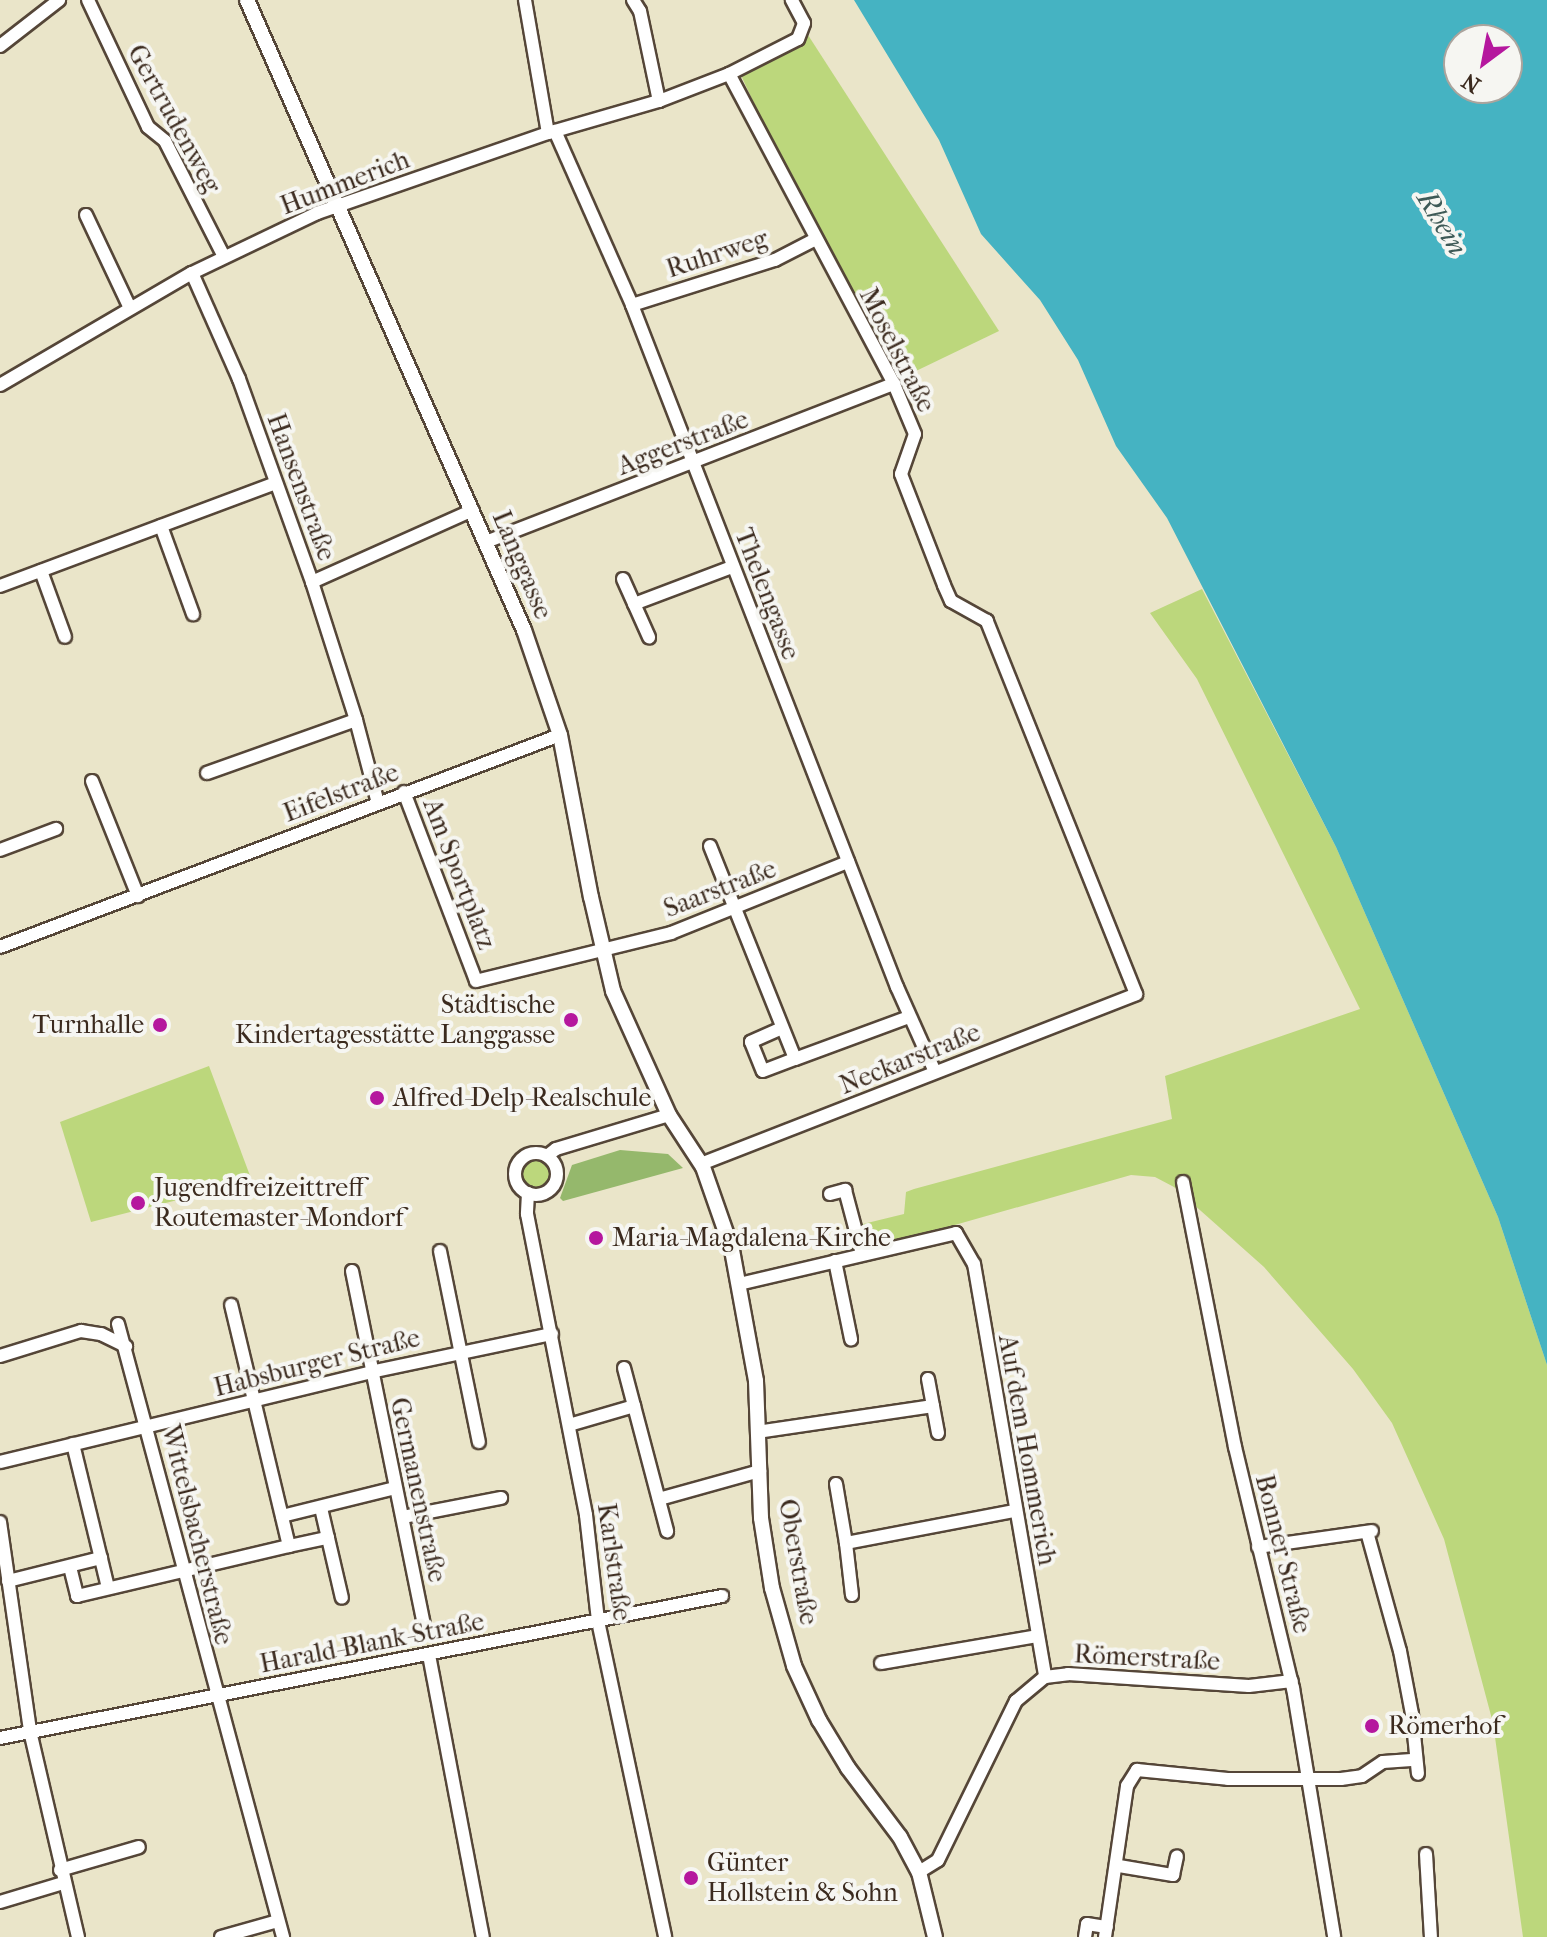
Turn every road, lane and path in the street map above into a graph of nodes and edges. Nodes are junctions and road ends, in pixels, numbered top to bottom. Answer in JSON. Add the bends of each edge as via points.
{"nodes":[{"id":1,"x":59,"y":0,"type":"edge"},
{"id":2,"x":88,"y":0,"type":"edge"},
{"id":3,"x":247,"y":0,"type":"edge"},
{"id":4,"x":525,"y":0,"type":"edge"},
{"id":5,"x":633,"y":0,"type":"edge"},
{"id":6,"x":792,"y":0,"type":"edge"},
{"id":7,"x":0,"y":46,"type":"edge"},
{"id":8,"x":729,"y":74,"type":"junction"},
{"id":9,"x":659,"y":101,"type":"junction"},
{"id":10,"x":552,"y":132,"type":"junction"},
{"id":11,"x":340,"y":206,"type":"junction"},
{"id":12,"x":86,"y":215,"type":"dead end"},
{"id":13,"x":814,"y":240,"type":"junction"},
{"id":14,"x":224,"y":257,"type":"junction"},
{"id":15,"x":192,"y":273,"type":"junction"},
{"id":16,"x":632,"y":305,"type":"junction"},
{"id":17,"x":130,"y":308,"type":"junction"},
{"id":18,"x":894,"y":384,"type":"junction"},
{"id":19,"x":0,"y":385,"type":"edge"},
{"id":20,"x":693,"y":464,"type":"junction"},
{"id":21,"x":275,"y":483,"type":"junction"},
{"id":22,"x":473,"y":510,"type":"junction"},
{"id":23,"x":161,"y":526,"type":"junction"},
{"id":24,"x":486,"y":542,"type":"junction"},
{"id":25,"x":732,"y":567,"type":"junction"},
{"id":26,"x":41,"y":571,"type":"junction"},
{"id":27,"x":623,"y":579,"type":"dead end"},
{"id":28,"x":312,"y":582,"type":"junction"},
{"id":29,"x":0,"y":586,"type":"edge"},
{"id":30,"x":634,"y":604,"type":"junction"},
{"id":31,"x":193,"y":614,"type":"dead end"},
{"id":32,"x":65,"y":637,"type":"dead end"},
{"id":33,"x":649,"y":637,"type":"dead end"},
{"id":34,"x":356,"y":720,"type":"junction"},
{"id":35,"x":560,"y":735,"type":"junction"},
{"id":36,"x":207,"y":773,"type":"dead end"},
{"id":37,"x":92,"y":781,"type":"dead end"},
{"id":38,"x":404,"y":792,"type":"junction"},
{"id":39,"x":378,"y":803,"type":"junction"},
{"id":40,"x":56,"y":829,"type":"dead end"},
{"id":41,"x":710,"y":846,"type":"dead end"},
{"id":42,"x":0,"y":850,"type":"edge"},
{"id":43,"x":848,"y":862,"type":"junction"},
{"id":44,"x":138,"y":896,"type":"junction"},
{"id":45,"x":734,"y":911,"type":"junction"},
{"id":46,"x":0,"y":947,"type":"edge"},
{"id":47,"x":605,"y":948,"type":"junction"},
{"id":48,"x":1136,"y":994,"type":"joint"},
{"id":49,"x":909,"y":1017,"type":"junction"},
{"id":50,"x":782,"y":1028,"type":"junction"},
{"id":51,"x":795,"y":1059,"type":"junction"},
{"id":52,"x":935,"y":1072,"type":"junction"},
{"id":53,"x":669,"y":1115,"type":"junction"},
{"id":54,"x":547,"y":1156,"type":"junction"},
{"id":55,"x":701,"y":1164,"type":"junction"},
{"id":56,"x":1183,"y":1182,"type":"dead end"},
{"id":57,"x":528,"y":1193,"type":"junction"},
{"id":58,"x":830,"y":1194,"type":"dead end"},
{"id":59,"x":440,"y":1251,"type":"dead end"},
{"id":60,"x":862,"y":1254,"type":"junction"},
{"id":61,"x":835,"y":1261,"type":"junction"},
{"id":62,"x":352,"y":1271,"type":"dead end"},
{"id":63,"x":739,"y":1284,"type":"junction"},
{"id":64,"x":231,"y":1305,"type":"dead end"},
{"id":65,"x":118,"y":1324,"type":"dead end"},
{"id":66,"x":552,"y":1334,"type":"junction"},
{"id":67,"x":851,"y":1339,"type":"dead end"},
{"id":68,"x":126,"y":1346,"type":"junction"},
{"id":69,"x":459,"y":1352,"type":"junction"},
{"id":70,"x":0,"y":1356,"type":"edge"},
{"id":71,"x":624,"y":1368,"type":"dead end"},
{"id":72,"x":371,"y":1372,"type":"junction"},
{"id":73,"x":928,"y":1379,"type":"dead end"},
{"id":74,"x":255,"y":1399,"type":"junction"},
{"id":75,"x":634,"y":1406,"type":"junction"},
{"id":76,"x":933,"y":1406,"type":"junction"},
{"id":77,"x":569,"y":1425,"type":"junction"},
{"id":78,"x":147,"y":1429,"type":"junction"},
{"id":79,"x":757,"y":1432,"type":"junction"},
{"id":80,"x":938,"y":1433,"type":"dead end"},
{"id":81,"x":479,"y":1442,"type":"dead end"},
{"id":82,"x":73,"y":1444,"type":"junction"},
{"id":83,"x":0,"y":1462,"type":"edge"},
{"id":84,"x":760,"y":1471,"type":"junction"},
{"id":85,"x":836,"y":1484,"type":"dead end"},
{"id":86,"x":395,"y":1488,"type":"junction"},
{"id":87,"x":501,"y":1498,"type":"dead end"},
{"id":88,"x":659,"y":1499,"type":"junction"},
{"id":89,"x":321,"y":1508,"type":"junction"},
{"id":90,"x":1014,"y":1511,"type":"junction"},
{"id":91,"x":282,"y":1516,"type":"junction"},
{"id":92,"x":403,"y":1517,"type":"junction"},
{"id":93,"x":0,"y":1522,"type":"edge"},
{"id":94,"x":667,"y":1531,"type":"dead end"},
{"id":95,"x":328,"y":1538,"type":"junction"},
{"id":96,"x":846,"y":1543,"type":"junction"},
{"id":97,"x":289,"y":1546,"type":"junction"},
{"id":98,"x":1258,"y":1547,"type":"junction"},
{"id":99,"x":101,"y":1558,"type":"junction"},
{"id":100,"x":70,"y":1567,"type":"junction"},
{"id":101,"x":183,"y":1572,"type":"junction"},
{"id":102,"x":8,"y":1581,"type":"junction"},
{"id":103,"x":108,"y":1588,"type":"junction"},
{"id":104,"x":852,"y":1595,"type":"dead end"},
{"id":105,"x":722,"y":1596,"type":"dead end"},
{"id":106,"x":342,"y":1598,"type":"dead end"},
{"id":107,"x":5,"y":1601,"type":"edge"},
{"id":108,"x":598,"y":1621,"type":"junction"},
{"id":109,"x":424,"y":1625,"type":"dead end"},
{"id":110,"x":1037,"y":1636,"type":"junction"},
{"id":111,"x":429,"y":1655,"type":"junction"},
{"id":112,"x":881,"y":1663,"type":"dead end"},
{"id":113,"x":1045,"y":1677,"type":"junction"},
{"id":114,"x":1292,"y":1681,"type":"junction"},
{"id":115,"x":216,"y":1695,"type":"junction"},
{"id":116,"x":30,"y":1731,"type":"junction"},
{"id":117,"x":0,"y":1738,"type":"edge"},
{"id":118,"x":1415,"y":1760,"type":"junction"},
{"id":119,"x":1418,"y":1774,"type":"dead end"},
{"id":120,"x":1309,"y":1779,"type":"junction"},
{"id":121,"x":139,"y":1847,"type":"dead end"},
{"id":122,"x":1426,"y":1854,"type":"dead end"},
{"id":123,"x":1177,"y":1856,"type":"dead end"},
{"id":124,"x":1119,"y":1866,"type":"junction"},
{"id":125,"x":919,"y":1872,"type":"junction"},
{"id":126,"x":62,"y":1877,"type":"junction"},
{"id":127,"x":0,"y":1902,"type":"edge"},
{"id":128,"x":278,"y":1921,"type":"junction"},
{"id":129,"x":1106,"y":1932,"type":"edge"},
{"id":130,"x":78,"y":1937,"type":"edge"},
{"id":131,"x":221,"y":1937,"type":"edge"},
{"id":132,"x":283,"y":1937,"type":"edge"},
{"id":133,"x":483,"y":1937,"type":"edge"},
{"id":134,"x":665,"y":1937,"type":"edge"},
{"id":135,"x":935,"y":1937,"type":"edge"},
{"id":136,"x":1085,"y":1937,"type":"edge"},
{"id":137,"x":1334,"y":1937,"type":"edge"},
{"id":138,"x":1431,"y":1937,"type":"edge"}],
"edges":[{"from":1,"to":7,"type":"street"},
{"from":2,"to":14,"type":"street","name":"Gertrudenweg","via":[[148,127],[165,141]]},
{"from":3,"to":11,"type":"street","name":"Langgasse"},
{"from":4,"to":10,"type":"street","name":"Thelengasse"},
{"from":5,"to":9,"type":"street","via":[[640,11]]},
{"from":6,"to":8,"type":"street","name":"Hummerich","via":[[804,23],[798,39]]},
{"from":8,"to":9,"type":"street","name":"Hummerich"},
{"from":8,"to":13,"type":"street","name":"Moselstraße"},
{"from":9,"to":10,"type":"street","name":"Hummerich"},
{"from":10,"to":11,"type":"street","name":"Hummerich"},
{"from":10,"to":16,"type":"street","name":"Thelengasse"},
{"from":11,"to":14,"type":"street","name":"Hummerich"},
{"from":11,"to":22,"type":"street","name":"Langgasse"},
{"from":12,"to":17,"type":"street"},
{"from":13,"to":16,"type":"street","name":"Ruhrweg","via":[[775,260]]},
{"from":13,"to":18,"type":"street","name":"Moselstraße"},
{"from":14,"to":15,"type":"street","name":"Hummerich"},
{"from":15,"to":17,"type":"street","name":"Hummerich"},
{"from":15,"to":21,"type":"street","name":"Hansenstraße","via":[[239,379]]},
{"from":16,"to":20,"type":"street","name":"Thelengasse"},
{"from":17,"to":19,"type":"street","name":"Hummerich"},
{"from":18,"to":20,"type":"street","name":"Aggerstraße"},
{"from":18,"to":48,"type":"street","name":"Moselstraße","via":[[915,434],[901,474],[944,585],[951,601],[987,621]]},
{"from":20,"to":24,"type":"street","name":"Aggerstraße"},
{"from":20,"to":25,"type":"street","name":"Thelengasse"},
{"from":21,"to":23,"type":"street"},
{"from":21,"to":28,"type":"street","name":"Hansenstraße"},
{"from":22,"to":24,"type":"street","name":"Langgasse"},
{"from":22,"to":28,"type":"street"},
{"from":23,"to":26,"type":"street"},
{"from":23,"to":31,"type":"street"},
{"from":24,"to":35,"type":"street","name":"Langgasse"},
{"from":25,"to":30,"type":"street"},
{"from":25,"to":43,"type":"street","name":"Thelengasse"},
{"from":26,"to":29,"type":"street"},
{"from":26,"to":32,"type":"street"},
{"from":27,"to":30,"type":"street"},
{"from":28,"to":34,"type":"street","name":"Hansenstraße"},
{"from":30,"to":33,"type":"street"},
{"from":34,"to":36,"type":"street"},
{"from":34,"to":39,"type":"street","name":"Hansenstraße"},
{"from":35,"to":38,"type":"street","name":"Eifelstraße"},
{"from":35,"to":47,"type":"street","name":"Langgasse"},
{"from":37,"to":44,"type":"street"},
{"from":38,"to":39,"type":"street","name":"Eifelstraße"},
{"from":38,"to":47,"type":"street","name":"Am Sportplatz","via":[[476,981]]},
{"from":39,"to":44,"type":"street","name":"Eifelstraße"},
{"from":40,"to":42,"type":"street"},
{"from":41,"to":45,"type":"street"},
{"from":43,"to":45,"type":"street","name":"Saarstraße"},
{"from":43,"to":49,"type":"street","name":"Thelengasse"},
{"from":44,"to":46,"type":"street","name":"Eifelstraße"},
{"from":45,"to":47,"type":"street","name":"Saarstraße"},
{"from":45,"to":50,"type":"street"},
{"from":47,"to":53,"type":"street","name":"Langgasse","via":[[613,991]]},
{"from":48,"to":52,"type":"street","name":"Neckarstraße"},
{"from":49,"to":51,"type":"street"},
{"from":49,"to":52,"type":"street","name":"Thelengasse"},
{"from":50,"to":51,"type":"street"},
{"from":50,"to":51,"type":"street","via":[[751,1042],[763,1071]]},
{"from":52,"to":55,"type":"street","name":"Neckarstraße"},
{"from":53,"to":54,"type":"street","name":"Karlstraße"},
{"from":53,"to":55,"type":"street","name":"Langgasse"},
{"from":54,"to":57,"type":"street","via":[[556,1168],[555,1184],[544,1194]]},
{"from":54,"to":57,"type":"street","name":"Karlstraße","via":[[532,1153],[518,1164],[516,1181]]},
{"from":55,"to":63,"type":"street","name":"Oberstraße"},
{"from":56,"to":98,"type":"street","name":"Bonner Straße"},
{"from":57,"to":66,"type":"street","name":"Karlstraße","via":[[527,1214]]},
{"from":58,"to":60,"type":"street","via":[[845,1190]]},
{"from":59,"to":69,"type":"street"},
{"from":60,"to":61,"type":"street"},
{"from":60,"to":90,"type":"street","name":"Auf dem Hommerich","via":[[956,1233],[974,1264]]},
{"from":61,"to":63,"type":"street"},
{"from":61,"to":67,"type":"street"},
{"from":62,"to":72,"type":"street","name":"Germanenstraße"},
{"from":63,"to":79,"type":"street","name":"Oberstraße","via":[[756,1381]]},
{"from":64,"to":74,"type":"street"},
{"from":65,"to":68,"type":"street","name":"Wittelsbacherstraße"},
{"from":66,"to":69,"type":"street","name":"Habsburger Straße"},
{"from":66,"to":77,"type":"street","name":"Karlstraße"},
{"from":68,"to":70,"type":"street","via":[[81,1331]]},
{"from":68,"to":78,"type":"street","name":"Wittelsbacherstraße"},
{"from":69,"to":72,"type":"street","name":"Habsburger Straße"},
{"from":69,"to":81,"type":"street"},
{"from":71,"to":75,"type":"street"},
{"from":72,"to":74,"type":"street","name":"Habsburger Straße"},
{"from":72,"to":86,"type":"street","name":"Germanenstraße"},
{"from":73,"to":76,"type":"street"},
{"from":74,"to":78,"type":"street","name":"Habsburger Straße"},
{"from":74,"to":91,"type":"street"},
{"from":75,"to":77,"type":"street"},
{"from":75,"to":88,"type":"street"},
{"from":76,"to":79,"type":"street"},
{"from":76,"to":80,"type":"street"},
{"from":77,"to":108,"type":"street","name":"Karlstraße"},
{"from":78,"to":82,"type":"street","name":"Habsburger Straße"},
{"from":78,"to":101,"type":"street","name":"Wittelsbacherstraße"},
{"from":79,"to":84,"type":"street","name":"Oberstraße"},
{"from":82,"to":83,"type":"street","name":"Habsburger Straße"},
{"from":82,"to":99,"type":"street"},
{"from":84,"to":88,"type":"street"},
{"from":84,"to":125,"type":"street","name":"Oberstraße","via":[[772,1588],[794,1666],[841,1756]]},
{"from":85,"to":96,"type":"street"},
{"from":86,"to":89,"type":"street"},
{"from":86,"to":92,"type":"street","name":"Germanenstraße"},
{"from":87,"to":92,"type":"street"},
{"from":88,"to":94,"type":"street"},
{"from":89,"to":91,"type":"street"},
{"from":89,"to":95,"type":"street"},
{"from":90,"to":96,"type":"street"},
{"from":90,"to":110,"type":"street","name":"Auf dem Hommerich"},
{"from":91,"to":97,"type":"street"},
{"from":92,"to":109,"type":"street","name":"Germanenstraße"},
{"from":93,"to":102,"type":"street"},
{"from":95,"to":97,"type":"street"},
{"from":95,"to":106,"type":"street"},
{"from":96,"to":104,"type":"street"},
{"from":97,"to":101,"type":"street"},
{"from":98,"to":114,"type":"street","name":"Bonner Straße"},
{"from":98,"to":118,"type":"street","via":[[1370,1532],[1400,1651]]},
{"from":99,"to":100,"type":"street"},
{"from":99,"to":103,"type":"street"},
{"from":100,"to":102,"type":"street"},
{"from":100,"to":103,"type":"street","via":[[77,1596]]},
{"from":101,"to":103,"type":"street"},
{"from":101,"to":115,"type":"street","name":"Wittelsbacherstraße"},
{"from":102,"to":107,"type":"street"},
{"from":105,"to":108,"type":"street","name":"Harald-Blank-Straße"},
{"from":107,"to":116,"type":"street"},
{"from":108,"to":111,"type":"street","name":"Harald-Blank-Straße"},
{"from":108,"to":134,"type":"street","name":"Karlstraße"},
{"from":110,"to":112,"type":"street"},
{"from":110,"to":113,"type":"street","name":"Auf dem Hommerich"},
{"from":111,"to":115,"type":"street","name":"Harald-Blank-Straße"},
{"from":111,"to":133,"type":"street"},
{"from":113,"to":114,"type":"street","name":"Römerstraße","via":[[1068,1674],[1249,1686]]},
{"from":113,"to":125,"type":"street","name":"Römerstraße","via":[[1012,1708],[938,1860]]},
{"from":114,"to":120,"type":"street","name":"Bonner Straße"},
{"from":115,"to":116,"type":"street","name":"Harald-Blank-Straße"},
{"from":115,"to":128,"type":"street","name":"Wittelsbacherstraße"},
{"from":116,"to":117,"type":"street","name":"Harald-Blank-Straße"},
{"from":116,"to":126,"type":"street"},
{"from":118,"to":119,"type":"street"},
{"from":118,"to":120,"type":"street","via":[[1383,1762],[1362,1776]]},
{"from":120,"to":124,"type":"street","via":[[1228,1779],[1137,1770],[1127,1786]]},
{"from":120,"to":137,"type":"street","name":"Bonner Straße"},
{"from":121,"to":126,"type":"street"},
{"from":122,"to":138,"type":"street"},
{"from":123,"to":124,"type":"street","via":[[1173,1875]]},
{"from":124,"to":129,"type":"street"},
{"from":125,"to":135,"type":"street","name":"Oberstraße"},
{"from":126,"to":127,"type":"street"},
{"from":126,"to":130,"type":"street"},
{"from":128,"to":131,"type":"street"},
{"from":128,"to":132,"type":"street","name":"Wittelsbacherstraße"},
{"from":129,"to":136,"type":"street","via":[[1087,1924]]}]}
